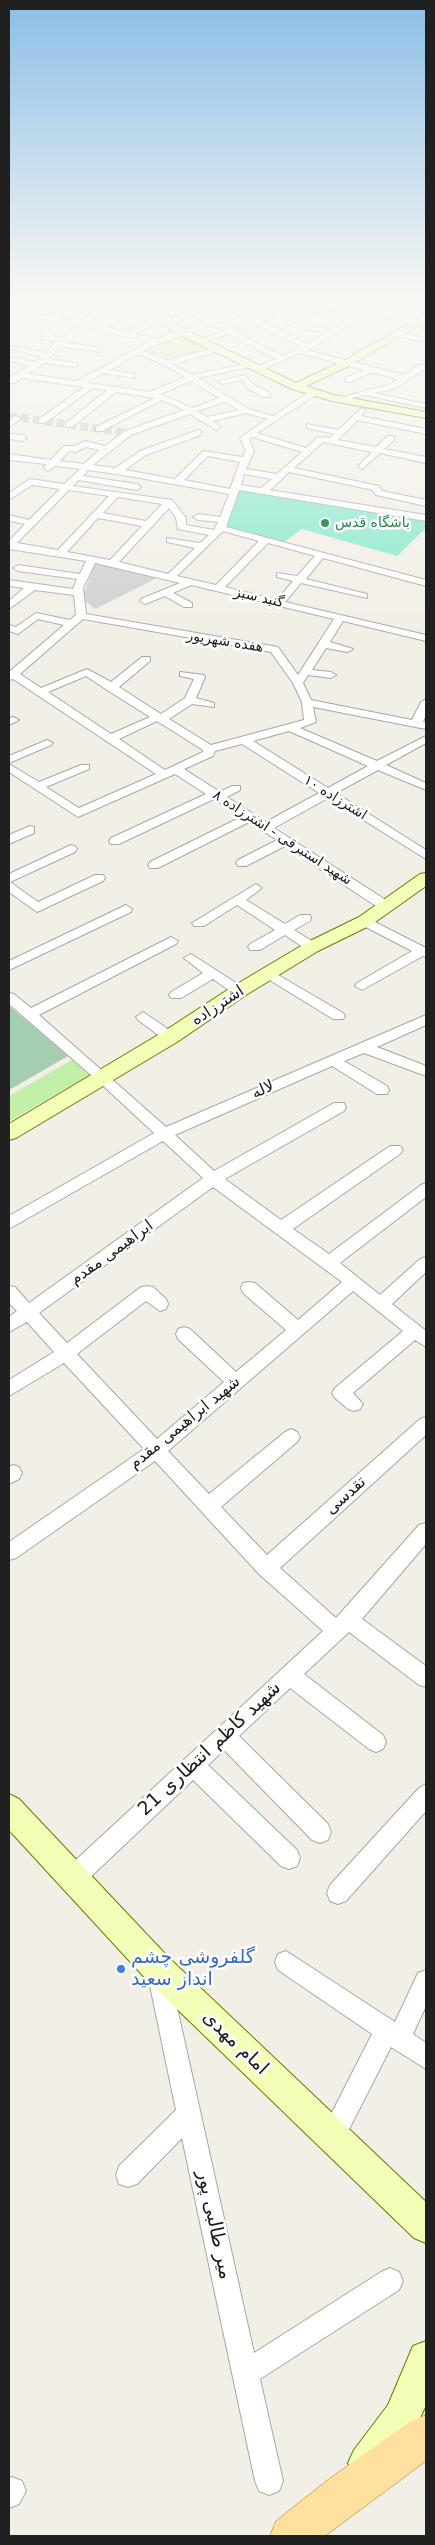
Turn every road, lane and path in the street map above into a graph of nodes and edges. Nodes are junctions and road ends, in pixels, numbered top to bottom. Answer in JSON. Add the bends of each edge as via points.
{"nodes":[{"id":1,"x":48,"y":417,"type":"edge"},
{"id":2,"x":82,"y":417,"type":"edge"},
{"id":3,"x":121,"y":417,"type":"edge"},
{"id":4,"x":172,"y":417,"type":"edge"},
{"id":5,"x":202,"y":417,"type":"edge"},
{"id":6,"x":224,"y":417,"type":"edge"},
{"id":7,"x":270,"y":417,"type":"edge"},
{"id":8,"x":356,"y":417,"type":"joint"},
{"id":9,"x":18,"y":418,"type":"dead end"},
{"id":10,"x":276,"y":418,"type":"joint"},
{"id":11,"x":207,"y":420,"type":"junction"},
{"id":12,"x":42,"y":421,"type":"dead end"},
{"id":13,"x":9,"y":426,"type":"edge"},
{"id":14,"x":310,"y":426,"type":"dead end"},
{"id":15,"x":70,"y":427,"type":"dead end"},
{"id":16,"x":216,"y":427,"type":"dead end"},
{"id":17,"x":100,"y":429,"type":"dead end"},
{"id":18,"x":426,"y":431,"type":"edge"},
{"id":19,"x":198,"y":433,"type":"dead end"},
{"id":20,"x":340,"y":433,"type":"junction"},
{"id":21,"x":251,"y":434,"type":"junction"},
{"id":22,"x":9,"y":436,"type":"edge"},
{"id":23,"x":23,"y":438,"type":"dead end"},
{"id":24,"x":391,"y":438,"type":"dead end"},
{"id":25,"x":332,"y":441,"type":"junction"},
{"id":26,"x":106,"y":449,"type":"junction"},
{"id":27,"x":377,"y":450,"type":"junction"},
{"id":28,"x":308,"y":451,"type":"junction"},
{"id":29,"x":9,"y":457,"type":"edge"},
{"id":30,"x":245,"y":460,"type":"junction"},
{"id":31,"x":426,"y":460,"type":"edge"},
{"id":32,"x":53,"y":463,"type":"junction"},
{"id":33,"x":86,"y":466,"type":"junction"},
{"id":34,"x":362,"y":466,"type":"dead end"},
{"id":35,"x":287,"y":469,"type":"junction"},
{"id":36,"x":117,"y":471,"type":"junction"},
{"id":37,"x":241,"y":471,"type":"junction"},
{"id":38,"x":43,"y":472,"type":"dead end"},
{"id":39,"x":75,"y":477,"type":"junction"},
{"id":40,"x":278,"y":477,"type":"junction"},
{"id":41,"x":177,"y":482,"type":"junction"},
{"id":42,"x":64,"y":488,"type":"junction"},
{"id":43,"x":143,"y":488,"type":"dead end"},
{"id":44,"x":263,"y":492,"type":"junction"},
{"id":45,"x":233,"y":494,"type":"junction"},
{"id":46,"x":115,"y":495,"type":"junction"},
{"id":47,"x":168,"y":495,"type":"junction"},
{"id":48,"x":9,"y":497,"type":"edge"},
{"id":49,"x":211,"y":498,"type":"dead end"},
{"id":50,"x":426,"y":503,"type":"edge"},
{"id":51,"x":96,"y":515,"type":"junction"},
{"id":52,"x":198,"y":517,"type":"dead end"},
{"id":53,"x":9,"y":518,"type":"edge"},
{"id":54,"x":426,"y":518,"type":"edge"},
{"id":55,"x":31,"y":523,"type":"junction"},
{"id":56,"x":148,"y":524,"type":"junction"},
{"id":57,"x":220,"y":527,"type":"junction"},
{"id":58,"x":170,"y":540,"type":"dead end"},
{"id":59,"x":266,"y":540,"type":"junction"},
{"id":60,"x":9,"y":545,"type":"edge"},
{"id":61,"x":202,"y":546,"type":"junction"},
{"id":62,"x":61,"y":553,"type":"junction"},
{"id":63,"x":321,"y":555,"type":"junction"},
{"id":64,"x":92,"y":559,"type":"junction"},
{"id":65,"x":112,"y":564,"type":"junction"},
{"id":66,"x":18,"y":568,"type":"dead end"},
{"id":67,"x":280,"y":575,"type":"dead end"},
{"id":68,"x":83,"y":577,"type":"junction"},
{"id":69,"x":170,"y":577,"type":"junction"},
{"id":70,"x":300,"y":579,"type":"junction"},
{"id":71,"x":190,"y":582,"type":"junction"},
{"id":72,"x":9,"y":583,"type":"edge"},
{"id":73,"x":426,"y":583,"type":"edge"},
{"id":74,"x":32,"y":586,"type":"junction"},
{"id":75,"x":218,"y":588,"type":"junction"},
{"id":76,"x":164,"y":592,"type":"junction"},
{"id":77,"x":78,"y":593,"type":"junction"},
{"id":78,"x":362,"y":596,"type":"dead end"},
{"id":79,"x":145,"y":601,"type":"dead end"},
{"id":80,"x":279,"y":603,"type":"junction"},
{"id":81,"x":188,"y":605,"type":"dead end"},
{"id":82,"x":9,"y":606,"type":"edge"},
{"id":83,"x":81,"y":616,"type":"junction"},
{"id":84,"x":341,"y":617,"type":"junction"},
{"id":85,"x":72,"y":624,"type":"junction"},
{"id":86,"x":9,"y":628,"type":"edge"},
{"id":87,"x":426,"y":638,"type":"edge"},
{"id":88,"x":324,"y":644,"type":"junction"},
{"id":89,"x":348,"y":649,"type":"dead end"},
{"id":90,"x":146,"y":659,"type":"dead end"},
{"id":91,"x":306,"y":672,"type":"junction"},
{"id":92,"x":184,"y":674,"type":"dead end"},
{"id":93,"x":331,"y":675,"type":"dead end"},
{"id":94,"x":11,"y":676,"type":"edge"},
{"id":95,"x":298,"y":683,"type":"junction"},
{"id":96,"x":110,"y":688,"type":"junction"},
{"id":97,"x":40,"y":692,"type":"junction"},
{"id":98,"x":190,"y":700,"type":"junction"},
{"id":99,"x":307,"y":702,"type":"junction"},
{"id":100,"x":426,"y":702,"type":"edge"},
{"id":101,"x":210,"y":705,"type":"dead end"},
{"id":102,"x":160,"y":718,"type":"junction"},
{"id":103,"x":421,"y":725,"type":"edge"},
{"id":104,"x":291,"y":728,"type":"junction"},
{"id":105,"x":108,"y":739,"type":"junction"},
{"id":106,"x":426,"y":739,"type":"edge"},
{"id":107,"x":244,"y":740,"type":"junction"},
{"id":108,"x":47,"y":743,"type":"dead end"},
{"id":109,"x":209,"y":749,"type":"junction"},
{"id":110,"x":9,"y":760,"type":"edge"},
{"id":111,"x":379,"y":766,"type":"junction"},
{"id":112,"x":9,"y":767,"type":"edge"},
{"id":113,"x":85,"y":767,"type":"dead end"},
{"id":114,"x":176,"y":769,"type":"junction"},
{"id":115,"x":164,"y":774,"type":"junction"},
{"id":116,"x":38,"y":786,"type":"junction"},
{"id":117,"x":426,"y":787,"type":"edge"},
{"id":118,"x":236,"y":788,"type":"dead end"},
{"id":119,"x":328,"y":794,"type":"junction"},
{"id":120,"x":216,"y":795,"type":"junction"},
{"id":121,"x":249,"y":817,"type":"junction"},
{"id":122,"x":266,"y":828,"type":"junction"},
{"id":123,"x":30,"y":830,"type":"dead end"},
{"id":124,"x":9,"y":840,"type":"edge"},
{"id":125,"x":115,"y":841,"type":"dead end"},
{"id":126,"x":285,"y":841,"type":"junction"},
{"id":127,"x":70,"y":849,"type":"dead end"},
{"id":128,"x":426,"y":855,"type":"edge"},
{"id":129,"x":242,"y":863,"type":"dead end"},
{"id":130,"x":154,"y":865,"type":"dead end"},
{"id":131,"x":99,"y":878,"type":"dead end"},
{"id":132,"x":426,"y":878,"type":"edge"},
{"id":133,"x":9,"y":879,"type":"edge"},
{"id":134,"x":9,"y":886,"type":"edge"},
{"id":135,"x":256,"y":888,"type":"dead end"},
{"id":136,"x":238,"y":900,"type":"junction"},
{"id":137,"x":387,"y":907,"type":"junction"},
{"id":138,"x":126,"y":909,"type":"dead end"},
{"id":139,"x":305,"y":918,"type":"dead end"},
{"id":140,"x":365,"y":921,"type":"junction"},
{"id":141,"x":199,"y":923,"type":"dead end"},
{"id":142,"x":285,"y":930,"type":"junction"},
{"id":143,"x":171,"y":941,"type":"dead end"},
{"id":144,"x":255,"y":947,"type":"dead end"},
{"id":145,"x":312,"y":947,"type":"junction"},
{"id":146,"x":424,"y":952,"type":"edge"},
{"id":147,"x":191,"y":958,"type":"dead end"},
{"id":148,"x":9,"y":966,"type":"edge"},
{"id":149,"x":213,"y":974,"type":"junction"},
{"id":150,"x":268,"y":974,"type":"junction"},
{"id":151,"x":362,"y":986,"type":"dead end"},
{"id":152,"x":239,"y":991,"type":"junction"},
{"id":153,"x":176,"y":995,"type":"dead end"},
{"id":154,"x":9,"y":997,"type":"edge"},
{"id":155,"x":29,"y":1015,"type":"junction"},
{"id":156,"x":338,"y":1016,"type":"dead end"},
{"id":157,"x":143,"y":1018,"type":"dead end"},
{"id":158,"x":426,"y":1020,"type":"edge"},
{"id":159,"x":170,"y":1037,"type":"junction"},
{"id":160,"x":363,"y":1046,"type":"junction"},
{"id":161,"x":332,"y":1060,"type":"junction"},
{"id":162,"x":426,"y":1071,"type":"edge"},
{"id":163,"x":103,"y":1077,"type":"junction"},
{"id":164,"x":382,"y":1090,"type":"dead end"},
{"id":165,"x":339,"y":1106,"type":"dead end"},
{"id":166,"x":9,"y":1133,"type":"edge"},
{"id":167,"x":163,"y":1134,"type":"junction"},
{"id":168,"x":395,"y":1150,"type":"dead end"},
{"id":169,"x":213,"y":1179,"type":"junction"},
{"id":170,"x":426,"y":1189,"type":"edge"},
{"id":171,"x":9,"y":1223,"type":"edge"},
{"id":172,"x":282,"y":1228,"type":"junction"},
{"id":173,"x":329,"y":1263,"type":"junction"},
{"id":174,"x":426,"y":1263,"type":"edge"},
{"id":175,"x":352,"y":1283,"type":"junction"},
{"id":176,"x":249,"y":1288,"type":"dead end"},
{"id":177,"x":9,"y":1292,"type":"edge"},
{"id":178,"x":160,"y":1304,"type":"dead end"},
{"id":179,"x":381,"y":1304,"type":"junction"},
{"id":180,"x":29,"y":1312,"type":"junction"},
{"id":181,"x":9,"y":1325,"type":"edge"},
{"id":182,"x":298,"y":1330,"type":"junction"},
{"id":183,"x":184,"y":1334,"type":"dead end"},
{"id":184,"x":422,"y":1335,"type":"edge"},
{"id":185,"x":65,"y":1354,"type":"junction"},
{"id":186,"x":236,"y":1383,"type":"junction"},
{"id":187,"x":9,"y":1389,"type":"edge"},
{"id":188,"x":354,"y":1404,"type":"dead end"},
{"id":189,"x":426,"y":1424,"type":"edge"},
{"id":190,"x":290,"y":1436,"type":"dead end"},
{"id":191,"x":157,"y":1450,"type":"junction"},
{"id":192,"x":208,"y":1506,"type":"junction"},
{"id":193,"x":426,"y":1531,"type":"edge"},
{"id":194,"x":9,"y":1552,"type":"edge"},
{"id":195,"x":266,"y":1568,"type":"junction"},
{"id":196,"x":343,"y":1626,"type":"junction"},
{"id":197,"x":289,"y":1675,"type":"junction"},
{"id":198,"x":426,"y":1678,"type":"edge"},
{"id":199,"x":225,"y":1736,"type":"junction"},
{"id":200,"x":376,"y":1742,"type":"dead end"},
{"id":201,"x":193,"y":1765,"type":"junction"},
{"id":202,"x":426,"y":1795,"type":"edge"},
{"id":203,"x":9,"y":1809,"type":"edge"},
{"id":204,"x":320,"y":1832,"type":"dead end"},
{"id":205,"x":289,"y":1858,"type":"dead end"},
{"id":206,"x":72,"y":1878,"type":"junction"},
{"id":207,"x":338,"y":1892,"type":"dead end"},
{"id":208,"x":286,"y":1962,"type":"dead end"},
{"id":209,"x":158,"y":1969,"type":"junction"},
{"id":210,"x":426,"y":1981,"type":"edge"},
{"id":211,"x":393,"y":2034,"type":"junction"},
{"id":212,"x":426,"y":2057,"type":"edge"},
{"id":213,"x":189,"y":2114,"type":"junction"},
{"id":214,"x":332,"y":2136,"type":"junction"},
{"id":215,"x":128,"y":2176,"type":"dead end"},
{"id":216,"x":426,"y":2226,"type":"edge"},
{"id":217,"x":390,"y":2281,"type":"dead end"},
{"id":218,"x":426,"y":2359,"type":"edge"},
{"id":219,"x":246,"y":2373,"type":"junction"},
{"id":220,"x":426,"y":2436,"type":"edge"},
{"id":221,"x":269,"y":2482,"type":"dead end"},
{"id":222,"x":344,"y":2494,"type":"junction"},
{"id":223,"x":291,"y":2536,"type":"edge"}],
"edges":[{"from":1,"to":12,"type":"street"},
{"from":2,"to":15,"type":"street"},
{"from":3,"to":17,"type":"street"},
{"from":4,"to":26,"type":"street","via":[[128,433]]},
{"from":5,"to":11,"type":"street"},
{"from":6,"to":11,"type":"street"},
{"from":7,"to":10,"type":"street"},
{"from":8,"to":18,"type":"street"},
{"from":8,"to":20,"type":"street"},
{"from":9,"to":13,"type":"street"},
{"from":10,"to":21,"type":"street"},
{"from":11,"to":16,"type":"street"},
{"from":14,"to":20,"type":"street"},
{"from":19,"to":36,"type":"street","via":[[143,453]]},
{"from":20,"to":25,"type":"street"},
{"from":21,"to":28,"type":"street"},
{"from":21,"to":30,"type":"street","via":[[244,438],[250,451]]},
{"from":22,"to":23,"type":"street"},
{"from":24,"to":27,"type":"street"},
{"from":25,"to":27,"type":"street"},
{"from":25,"to":28,"type":"street","via":[[322,439]]},
{"from":26,"to":32,"type":"street","via":[[85,444],[76,449],[67,448]]},
{"from":26,"to":33,"type":"street"},
{"from":27,"to":31,"type":"street"},
{"from":27,"to":34,"type":"street"},
{"from":28,"to":35,"type":"street"},
{"from":29,"to":32,"type":"street"},
{"from":30,"to":37,"type":"street"},
{"from":30,"to":41,"type":"street","via":[[206,453]]},
{"from":32,"to":33,"type":"street"},
{"from":32,"to":38,"type":"street"},
{"from":33,"to":36,"type":"street"},
{"from":33,"to":39,"type":"street"},
{"from":35,"to":40,"type":"street"},
{"from":35,"to":50,"type":"street","via":[[376,488],[379,493]]},
{"from":36,"to":41,"type":"street"},
{"from":37,"to":40,"type":"street"},
{"from":37,"to":45,"type":"street"},
{"from":39,"to":42,"type":"street"},
{"from":39,"to":43,"type":"street"},
{"from":40,"to":44,"type":"street"},
{"from":41,"to":45,"type":"street"},
{"from":42,"to":46,"type":"street"},
{"from":42,"to":48,"type":"street","via":[[30,482]]},
{"from":42,"to":55,"type":"street"},
{"from":44,"to":45,"type":"street"},
{"from":44,"to":54,"type":"street"},
{"from":45,"to":49,"type":"street"},
{"from":45,"to":57,"type":"street"},
{"from":46,"to":47,"type":"street"},
{"from":46,"to":51,"type":"street"},
{"from":47,"to":56,"type":"street"},
{"from":47,"to":57,"type":"street","via":[[181,518],[181,527]]},
{"from":51,"to":56,"type":"street"},
{"from":51,"to":62,"type":"street"},
{"from":52,"to":57,"type":"street"},
{"from":53,"to":55,"type":"street"},
{"from":55,"to":60,"type":"street"},
{"from":56,"to":65,"type":"street"},
{"from":57,"to":59,"type":"street"},
{"from":57,"to":61,"type":"street"},
{"from":58,"to":61,"type":"street"},
{"from":59,"to":63,"type":"street"},
{"from":59,"to":75,"type":"street"},
{"from":60,"to":62,"type":"street","name":"گنبد سبز"},
{"from":61,"to":69,"type":"street"},
{"from":62,"to":64,"type":"street","name":"گنبد سبز"},
{"from":63,"to":70,"type":"street"},
{"from":63,"to":73,"type":"street"},
{"from":64,"to":65,"type":"street","name":"گنبد سبز"},
{"from":64,"to":68,"type":"street"},
{"from":65,"to":69,"type":"street","name":"گنبد سبز"},
{"from":66,"to":68,"type":"street"},
{"from":67,"to":70,"type":"street"},
{"from":68,"to":77,"type":"street"},
{"from":69,"to":71,"type":"street","name":"گنبد سبز"},
{"from":70,"to":78,"type":"street"},
{"from":70,"to":80,"type":"street"},
{"from":71,"to":75,"type":"street","name":"گنبد سبز"},
{"from":71,"to":76,"type":"street"},
{"from":72,"to":74,"type":"street"},
{"from":74,"to":77,"type":"street"},
{"from":74,"to":82,"type":"street"},
{"from":75,"to":80,"type":"street","name":"گنبد سبز"},
{"from":76,"to":79,"type":"street"},
{"from":76,"to":81,"type":"street"},
{"from":77,"to":83,"type":"street"},
{"from":80,"to":84,"type":"street","name":"گنبد سبز"},
{"from":83,"to":85,"type":"street"},
{"from":83,"to":95,"type":"street","name":"هفده شهریور","via":[[241,649],[274,649]]},
{"from":84,"to":87,"type":"street","name":"گنبد سبز"},
{"from":84,"to":88,"type":"street"},
{"from":85,"to":86,"type":"street","via":[[36,616],[18,631]]},
{"from":85,"to":94,"type":"street"},
{"from":88,"to":89,"type":"street"},
{"from":88,"to":91,"type":"street"},
{"from":90,"to":96,"type":"street"},
{"from":91,"to":93,"type":"street"},
{"from":91,"to":95,"type":"street"},
{"from":92,"to":98,"type":"street","via":[[200,676]]},
{"from":94,"to":97,"type":"street"},
{"from":95,"to":99,"type":"street","name":"هفده شهریور"},
{"from":96,"to":97,"type":"street","via":[[87,672]]},
{"from":96,"to":102,"type":"street"},
{"from":97,"to":105,"type":"street"},
{"from":98,"to":101,"type":"street"},
{"from":98,"to":102,"type":"street"},
{"from":99,"to":103,"type":"street"},
{"from":99,"to":104,"type":"street","name":"هفده شهریور","via":[[310,722]]},
{"from":100,"to":103,"type":"street"},
{"from":102,"to":105,"type":"street"},
{"from":102,"to":109,"type":"street"},
{"from":104,"to":107,"type":"street","name":"هفده شهریور"},
{"from":104,"to":111,"type":"street"},
{"from":105,"to":115,"type":"street"},
{"from":106,"to":111,"type":"street"},
{"from":107,"to":109,"type":"street","name":"هفده شهریور"},
{"from":107,"to":119,"type":"street","name":"اشترزاده ۱۰"},
{"from":108,"to":110,"type":"street"},
{"from":109,"to":114,"type":"street","via":[[209,754]]},
{"from":111,"to":117,"type":"street"},
{"from":111,"to":119,"type":"street"},
{"from":112,"to":116,"type":"street"},
{"from":113,"to":116,"type":"street"},
{"from":114,"to":115,"type":"street"},
{"from":114,"to":120,"type":"street","name":"شهید استبرقی - اشترزاده ۸"},
{"from":115,"to":116,"type":"street","via":[[78,813]]},
{"from":118,"to":120,"type":"street"},
{"from":119,"to":122,"type":"street"},
{"from":119,"to":128,"type":"street","name":"اشترزاده ۱۰"},
{"from":120,"to":121,"type":"street","name":"شهید استبرقی - اشترزاده ۸"},
{"from":120,"to":125,"type":"street"},
{"from":121,"to":122,"type":"street","name":"شهید استبرقی - اشترزاده ۸"},
{"from":121,"to":130,"type":"street"},
{"from":122,"to":126,"type":"street","name":"شهید استبرقی - اشترزاده ۸"},
{"from":123,"to":124,"type":"street"},
{"from":126,"to":129,"type":"street"},
{"from":126,"to":137,"type":"street","name":"شهید استبرقی - اشترزاده ۸"},
{"from":127,"to":133,"type":"street"},
{"from":131,"to":134,"type":"street","via":[[37,908]]},
{"from":132,"to":137,"type":"street","name":"اشترزاده"},
{"from":135,"to":136,"type":"street"},
{"from":136,"to":141,"type":"street"},
{"from":136,"to":142,"type":"street"},
{"from":137,"to":140,"type":"street","name":"اشترزاده"},
{"from":138,"to":148,"type":"street"},
{"from":139,"to":142,"type":"street"},
{"from":140,"to":145,"type":"street","name":"اشترزاده"},
{"from":140,"to":146,"type":"street"},
{"from":142,"to":144,"type":"street"},
{"from":142,"to":145,"type":"street"},
{"from":143,"to":155,"type":"street"},
{"from":145,"to":150,"type":"street","name":"اشترزاده"},
{"from":146,"to":151,"type":"street"},
{"from":147,"to":149,"type":"street"},
{"from":149,"to":152,"type":"street"},
{"from":149,"to":153,"type":"street"},
{"from":150,"to":152,"type":"street","name":"اشترزاده"},
{"from":150,"to":156,"type":"street"},
{"from":152,"to":159,"type":"street","name":"اشترزاده"},
{"from":154,"to":155,"type":"street"},
{"from":155,"to":163,"type":"street"},
{"from":157,"to":159,"type":"street"},
{"from":158,"to":160,"type":"street","name":"لاله"},
{"from":159,"to":163,"type":"street","name":"اشترزاده"},
{"from":160,"to":161,"type":"street","name":"لاله"},
{"from":160,"to":162,"type":"street"},
{"from":161,"to":164,"type":"street"},
{"from":161,"to":167,"type":"street","name":"لاله"},
{"from":163,"to":166,"type":"street","name":"اشترزاده"},
{"from":163,"to":167,"type":"street"},
{"from":165,"to":169,"type":"street","name":"ابراهیمی مقدم"},
{"from":167,"to":169,"type":"street"},
{"from":167,"to":171,"type":"street"},
{"from":168,"to":172,"type":"street"},
{"from":169,"to":172,"type":"street"},
{"from":169,"to":180,"type":"street","name":"ابراهیمی مقدم"},
{"from":170,"to":173,"type":"street"},
{"from":172,"to":173,"type":"street"},
{"from":173,"to":175,"type":"street"},
{"from":174,"to":179,"type":"street"},
{"from":175,"to":179,"type":"street"},
{"from":175,"to":182,"type":"street","name":"شهید ابراهیمی مقدم"},
{"from":176,"to":182,"type":"street"},
{"from":177,"to":180,"type":"street"},
{"from":178,"to":185,"type":"street","via":[[147,1292]]},
{"from":179,"to":184,"type":"street"},
{"from":180,"to":181,"type":"street","name":"ابراهیمی مقدم"},
{"from":180,"to":185,"type":"street"},
{"from":182,"to":186,"type":"street","name":"شهید ابراهیمی مقدم"},
{"from":183,"to":186,"type":"street"},
{"from":184,"to":188,"type":"street","via":[[341,1393]]},
{"from":185,"to":187,"type":"street"},
{"from":185,"to":191,"type":"street"},
{"from":186,"to":191,"type":"street","name":"شهید ابراهیمی مقدم"},
{"from":189,"to":195,"type":"street","name":"تقدسی"},
{"from":190,"to":192,"type":"street"},
{"from":191,"to":192,"type":"street"},
{"from":191,"to":194,"type":"street","name":"شهید ابراهیمی مقدم"},
{"from":192,"to":195,"type":"street"},
{"from":193,"to":196,"type":"street","name":"شهید کاظم انتظاری 21"},
{"from":195,"to":196,"type":"street"},
{"from":196,"to":197,"type":"street","name":"شهید کاظم انتظاری 21"},
{"from":196,"to":198,"type":"street"},
{"from":197,"to":199,"type":"street","name":"شهید کاظم انتظاری 21"},
{"from":197,"to":200,"type":"street"},
{"from":199,"to":201,"type":"street","name":"شهید کاظم انتظاری 21"},
{"from":199,"to":204,"type":"street"},
{"from":201,"to":205,"type":"street"},
{"from":201,"to":206,"type":"street","name":"شهید کاظم انتظاری 21"},
{"from":202,"to":207,"type":"street"},
{"from":203,"to":206,"type":"street","name":"امام مهدی"},
{"from":206,"to":209,"type":"street","name":"امام مهدی"},
{"from":208,"to":211,"type":"street"},
{"from":209,"to":213,"type":"street","name":"میر طالبی پور"},
{"from":209,"to":214,"type":"street","name":"امام مهدی"},
{"from":210,"to":211,"type":"street"},
{"from":211,"to":212,"type":"street"},
{"from":211,"to":214,"type":"street"},
{"from":213,"to":215,"type":"street"},
{"from":213,"to":219,"type":"street","name":"میر طالبی پور"},
{"from":214,"to":216,"type":"street","name":"امام مهدی"},
{"from":217,"to":219,"type":"street"},
{"from":218,"to":222,"type":"street","via":[[422,2375],[401,2418]]},
{"from":219,"to":221,"type":"street","name":"میر طالبی پور"},
{"from":220,"to":222,"type":"main road"},
{"from":222,"to":223,"type":"main road"}]}
